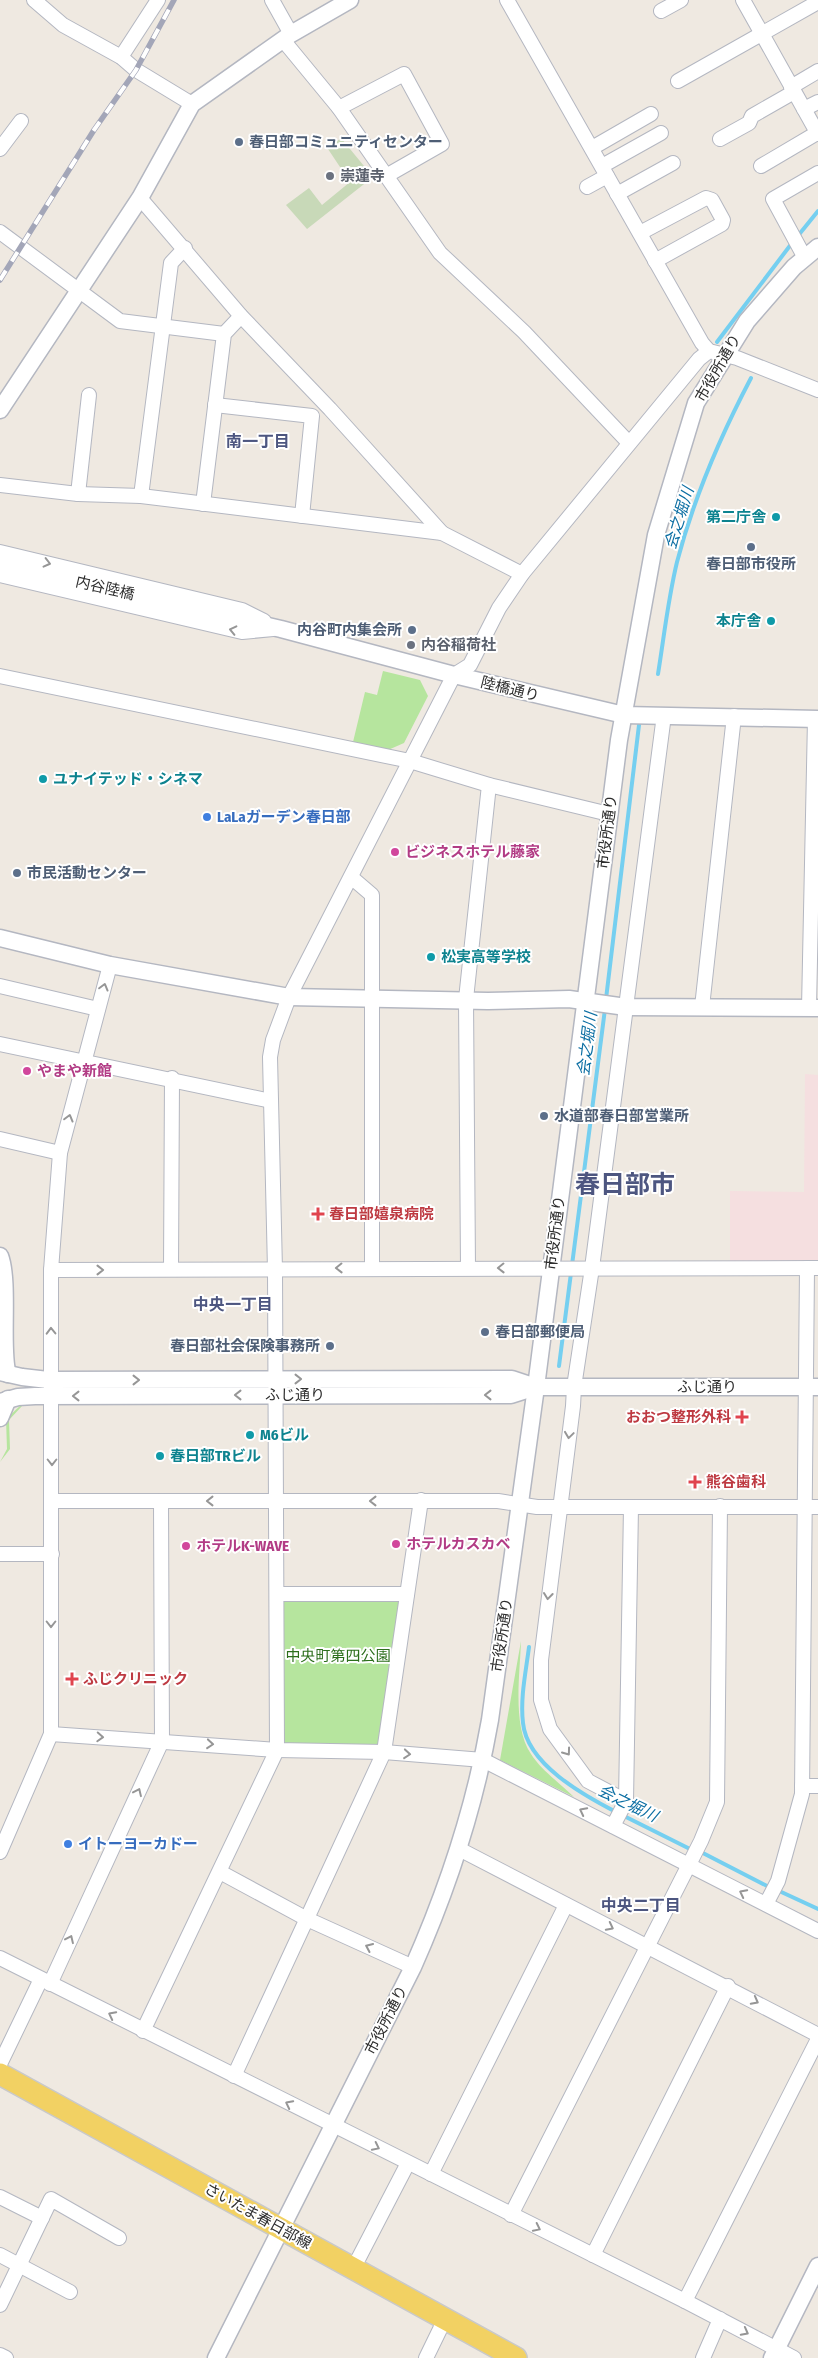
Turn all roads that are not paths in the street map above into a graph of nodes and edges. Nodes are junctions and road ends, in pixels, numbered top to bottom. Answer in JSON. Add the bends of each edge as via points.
{"nodes":[{"id":1,"x":34,"y":0,"type":"edge"},
{"id":2,"x":158,"y":0,"type":"edge"},
{"id":3,"x":272,"y":0,"type":"edge"},
{"id":4,"x":350,"y":0,"type":"edge"},
{"id":5,"x":508,"y":0,"type":"edge"},
{"id":6,"x":681,"y":0,"type":"edge"},
{"id":7,"x":743,"y":0,"type":"edge"},
{"id":8,"x":818,"y":2,"type":"edge"},
{"id":9,"x":661,"y":12,"type":"dead end"},
{"id":10,"x":762,"y":33,"type":"junction"},
{"id":11,"x":287,"y":37,"type":"junction"},
{"id":12,"x":121,"y":57,"type":"junction"},
{"id":13,"x":818,"y":71,"type":"edge"},
{"id":14,"x":678,"y":81,"type":"dead end"},
{"id":15,"x":793,"y":89,"type":"junction"},
{"id":16,"x":818,"y":102,"type":"edge"},
{"id":17,"x":192,"y":104,"type":"junction"},
{"id":18,"x":339,"y":108,"type":"junction"},
{"id":19,"x":804,"y":109,"type":"junction"},
{"id":20,"x":651,"y":114,"type":"dead end"},
{"id":21,"x":21,"y":121,"type":"dead end"},
{"id":22,"x":661,"y":133,"type":"dead end"},
{"id":23,"x":818,"y":134,"type":"edge"},
{"id":24,"x":720,"y":139,"type":"dead end"},
{"id":25,"x":592,"y":148,"type":"junction"},
{"id":26,"x":0,"y":149,"type":"edge"},
{"id":27,"x":673,"y":163,"type":"dead end"},
{"id":28,"x":761,"y":166,"type":"dead end"},
{"id":29,"x":605,"y":171,"type":"junction"},
{"id":30,"x":818,"y":173,"type":"edge"},
{"id":31,"x":386,"y":176,"type":"junction"},
{"id":32,"x":587,"y":187,"type":"dead end"},
{"id":33,"x":617,"y":194,"type":"junction"},
{"id":34,"x":140,"y":198,"type":"junction"},
{"id":35,"x":0,"y":232,"type":"edge"},
{"id":36,"x":640,"y":233,"type":"junction"},
{"id":37,"x":818,"y":247,"type":"edge"},
{"id":38,"x":185,"y":248,"type":"junction"},
{"id":39,"x":805,"y":258,"type":"junction"},
{"id":40,"x":656,"y":261,"type":"junction"},
{"id":41,"x":80,"y":290,"type":"junction"},
{"id":42,"x":242,"y":316,"type":"junction"},
{"id":43,"x":163,"y":328,"type":"junction"},
{"id":44,"x":224,"y":334,"type":"junction"},
{"id":45,"x":717,"y":353,"type":"junction"},
{"id":46,"x":817,"y":389,"type":"edge"},
{"id":47,"x":89,"y":395,"type":"dead end"},
{"id":48,"x":215,"y":405,"type":"junction"},
{"id":49,"x":330,"y":409,"type":"junction"},
{"id":50,"x":0,"y":410,"type":"edge"},
{"id":51,"x":312,"y":416,"type":"junction"},
{"id":52,"x":629,"y":443,"type":"junction"},
{"id":53,"x":0,"y":485,"type":"edge"},
{"id":54,"x":78,"y":494,"type":"junction"},
{"id":55,"x":142,"y":496,"type":"junction"},
{"id":56,"x":203,"y":504,"type":"junction"},
{"id":57,"x":302,"y":516,"type":"junction"},
{"id":58,"x":442,"y":533,"type":"junction"},
{"id":59,"x":0,"y":552,"type":"edge"},
{"id":60,"x":0,"y":563,"type":"edge"},
{"id":61,"x":522,"y":574,"type":"junction"},
{"id":62,"x":0,"y":575,"type":"edge"},
{"id":63,"x":209,"y":613,"type":"joint"},
{"id":64,"x":281,"y":628,"type":"junction"},
{"id":65,"x":454,"y":675,"type":"junction"},
{"id":66,"x":0,"y":676,"type":"edge"},
{"id":67,"x":630,"y":715,"type":"junction"},
{"id":68,"x":660,"y":715,"type":"junction"},
{"id":69,"x":734,"y":716,"type":"junction"},
{"id":70,"x":817,"y":719,"type":"edge"},
{"id":71,"x":410,"y":761,"type":"junction"},
{"id":72,"x":490,"y":785,"type":"junction"},
{"id":73,"x":609,"y":814,"type":"junction"},
{"id":74,"x":351,"y":877,"type":"junction"},
{"id":75,"x":0,"y":938,"type":"edge"},
{"id":76,"x":110,"y":965,"type":"junction"},
{"id":77,"x":0,"y":986,"type":"edge"},
{"id":78,"x":289,"y":997,"type":"junction"},
{"id":79,"x":371,"y":999,"type":"junction"},
{"id":80,"x":466,"y":999,"type":"junction"},
{"id":81,"x":591,"y":1002,"type":"junction"},
{"id":82,"x":622,"y":1007,"type":"junction"},
{"id":83,"x":702,"y":1007,"type":"junction"},
{"id":84,"x":813,"y":1008,"type":"edge"},
{"id":85,"x":98,"y":1009,"type":"junction"},
{"id":86,"x":0,"y":1044,"type":"edge"},
{"id":87,"x":83,"y":1063,"type":"junction"},
{"id":88,"x":172,"y":1078,"type":"junction"},
{"id":89,"x":271,"y":1101,"type":"junction"},
{"id":90,"x":0,"y":1139,"type":"edge"},
{"id":91,"x":60,"y":1153,"type":"junction"},
{"id":92,"x":0,"y":1256,"type":"edge"},
{"id":93,"x":372,"y":1268,"type":"junction"},
{"id":94,"x":468,"y":1268,"type":"junction"},
{"id":95,"x":555,"y":1268,"type":"junction"},
{"id":96,"x":588,"y":1268,"type":"junction"},
{"id":97,"x":812,"y":1268,"type":"edge"},
{"id":98,"x":170,"y":1269,"type":"junction"},
{"id":99,"x":51,"y":1270,"type":"junction"},
{"id":100,"x":275,"y":1270,"type":"junction"},
{"id":101,"x":4,"y":1373,"type":"edge"},
{"id":102,"x":276,"y":1387,"type":"junction"},
{"id":103,"x":540,"y":1387,"type":"junction"},
{"id":104,"x":571,"y":1387,"type":"junction"},
{"id":105,"x":812,"y":1387,"type":"edge"},
{"id":106,"x":52,"y":1388,"type":"junction"},
{"id":107,"x":4,"y":1401,"type":"edge"},
{"id":108,"x":0,"y":1418,"type":"edge"},
{"id":109,"x":421,"y":1500,"type":"junction"},
{"id":110,"x":52,"y":1501,"type":"junction"},
{"id":111,"x":161,"y":1501,"type":"junction"},
{"id":112,"x":277,"y":1501,"type":"junction"},
{"id":113,"x":520,"y":1505,"type":"junction"},
{"id":114,"x":556,"y":1506,"type":"junction"},
{"id":115,"x":720,"y":1506,"type":"junction"},
{"id":116,"x":631,"y":1507,"type":"junction"},
{"id":117,"x":812,"y":1507,"type":"edge"},
{"id":118,"x":0,"y":1554,"type":"edge"},
{"id":119,"x":52,"y":1554,"type":"junction"},
{"id":120,"x":277,"y":1594,"type":"junction"},
{"id":121,"x":407,"y":1594,"type":"junction"},
{"id":122,"x":51,"y":1734,"type":"junction"},
{"id":123,"x":162,"y":1741,"type":"junction"},
{"id":124,"x":277,"y":1750,"type":"junction"},
{"id":125,"x":384,"y":1752,"type":"junction"},
{"id":126,"x":483,"y":1760,"type":"junction"},
{"id":127,"x":802,"y":1786,"type":"junction"},
{"id":128,"x":818,"y":1786,"type":"edge"},
{"id":129,"x":625,"y":1804,"type":"junction"},
{"id":130,"x":614,"y":1824,"type":"junction"},
{"id":131,"x":1,"y":1848,"type":"edge"},
{"id":132,"x":459,"y":1849,"type":"junction"},
{"id":133,"x":690,"y":1862,"type":"junction"},
{"id":134,"x":220,"y":1872,"type":"junction"},
{"id":135,"x":768,"y":1901,"type":"junction"},
{"id":136,"x":566,"y":1905,"type":"junction"},
{"id":137,"x":308,"y":1919,"type":"junction"},
{"id":138,"x":818,"y":1931,"type":"edge"},
{"id":139,"x":648,"y":1946,"type":"junction"},
{"id":140,"x":0,"y":1958,"type":"edge"},
{"id":141,"x":413,"y":1968,"type":"junction"},
{"id":142,"x":45,"y":1981,"type":"junction"},
{"id":143,"x":728,"y":1986,"type":"junction"},
{"id":144,"x":143,"y":2031,"type":"junction"},
{"id":145,"x":818,"y":2035,"type":"edge"},
{"id":146,"x":818,"y":2039,"type":"edge"},
{"id":147,"x":0,"y":2064,"type":"edge"},
{"id":148,"x":0,"y":2074,"type":"edge"},
{"id":149,"x":234,"y":2076,"type":"junction"},
{"id":150,"x":332,"y":2126,"type":"junction"},
{"id":151,"x":408,"y":2163,"type":"junction"},
{"id":152,"x":430,"y":2174,"type":"junction"},
{"id":153,"x":0,"y":2197,"type":"edge"},
{"id":154,"x":511,"y":2215,"type":"junction"},
{"id":155,"x":42,"y":2218,"type":"junction"},
{"id":156,"x":281,"y":2228,"type":"junction"},
{"id":157,"x":119,"y":2238,"type":"dead end"},
{"id":158,"x":0,"y":2255,"type":"edge"},
{"id":159,"x":593,"y":2256,"type":"junction"},
{"id":160,"x":19,"y":2264,"type":"junction"},
{"id":161,"x":818,"y":2266,"type":"edge"},
{"id":162,"x":354,"y":2269,"type":"junction"},
{"id":163,"x":70,"y":2292,"type":"dead end"},
{"id":164,"x":686,"y":2301,"type":"junction"},
{"id":165,"x":0,"y":2305,"type":"edge"},
{"id":166,"x":445,"y":2319,"type":"junction"},
{"id":167,"x":720,"y":2319,"type":"junction"},
{"id":168,"x":774,"y":2354,"type":"edge"},
{"id":169,"x":0,"y":2355,"type":"edge"},
{"id":170,"x":6,"y":2358,"type":"edge"},
{"id":171,"x":216,"y":2358,"type":"edge"},
{"id":172,"x":426,"y":2358,"type":"edge"},
{"id":173,"x":516,"y":2358,"type":"edge"},
{"id":174,"x":703,"y":2358,"type":"edge"},
{"id":175,"x":794,"y":2358,"type":"edge"}],
"edges":[{"from":1,"to":12,"type":"street","via":[[64,25]]},
{"from":2,"to":12,"type":"street"},
{"from":3,"to":11,"type":"street"},
{"from":4,"to":11,"type":"street"},
{"from":5,"to":25,"type":"street"},
{"from":6,"to":9,"type":"street"},
{"from":7,"to":10,"type":"street"},
{"from":8,"to":10,"type":"street"},
{"from":10,"to":14,"type":"street"},
{"from":10,"to":15,"type":"street"},
{"from":11,"to":17,"type":"street"},
{"from":11,"to":18,"type":"street"},
{"from":12,"to":17,"type":"street","via":[[136,70]]},
{"from":13,"to":15,"type":"street"},
{"from":15,"to":19,"type":"street"},
{"from":15,"to":24,"type":"street"},
{"from":16,"to":19,"type":"street"},
{"from":17,"to":34,"type":"street"},
{"from":18,"to":31,"type":"street"},
{"from":18,"to":31,"type":"street","via":[[404,74],[442,144]]},
{"from":19,"to":23,"type":"street"},
{"from":20,"to":25,"type":"street"},
{"from":21,"to":26,"type":"street"},
{"from":22,"to":29,"type":"street"},
{"from":23,"to":28,"type":"street"},
{"from":25,"to":29,"type":"street"},
{"from":27,"to":33,"type":"street"},
{"from":29,"to":32,"type":"street"},
{"from":29,"to":33,"type":"street"},
{"from":30,"to":39,"type":"street","via":[[773,199]]},
{"from":31,"to":52,"type":"street","via":[[440,253],[524,332]]},
{"from":33,"to":36,"type":"street"},
{"from":34,"to":38,"type":"street"},
{"from":34,"to":41,"type":"street"},
{"from":35,"to":41,"type":"street"},
{"from":36,"to":40,"type":"street"},
{"from":36,"to":40,"type":"street","via":[[706,198],[712,200],[722,224]]},
{"from":37,"to":39,"type":"street","name":"市役所通り"},
{"from":38,"to":42,"type":"street"},
{"from":38,"to":43,"type":"street","via":[[171,263]]},
{"from":39,"to":45,"type":"street","name":"市役所通り","via":[[770,292]]},
{"from":40,"to":45,"type":"street"},
{"from":41,"to":43,"type":"street","via":[[120,321]]},
{"from":41,"to":50,"type":"street"},
{"from":42,"to":44,"type":"street"},
{"from":42,"to":49,"type":"street"},
{"from":43,"to":44,"type":"street"},
{"from":43,"to":55,"type":"street"},
{"from":44,"to":48,"type":"street"},
{"from":45,"to":46,"type":"street"},
{"from":45,"to":52,"type":"street","via":[[699,359]]},
{"from":45,"to":67,"type":"street","name":"市役所通り","via":[[696,403],[656,535]]},
{"from":47,"to":54,"type":"street"},
{"from":48,"to":51,"type":"street"},
{"from":48,"to":56,"type":"street"},
{"from":49,"to":51,"type":"street"},
{"from":49,"to":58,"type":"street"},
{"from":51,"to":57,"type":"street"},
{"from":52,"to":61,"type":"street"},
{"from":53,"to":54,"type":"street"},
{"from":54,"to":55,"type":"street"},
{"from":55,"to":56,"type":"street"},
{"from":56,"to":57,"type":"street"},
{"from":57,"to":58,"type":"street"},
{"from":58,"to":61,"type":"street"},
{"from":59,"to":64,"type":"street","one_way":true,"via":[[242,610]]},
{"from":60,"to":63,"type":"street","name":"内谷陸橋"},
{"from":61,"to":65,"type":"street","via":[[499,608],[470,665]]},
{"from":64,"to":62,"type":"street","one_way":true,"via":[[242,632]]},
{"from":63,"to":64,"type":"street","name":"陸橋通り"},
{"from":64,"to":65,"type":"street","name":"陸橋通り"},
{"from":65,"to":67,"type":"street","name":"陸橋通り"},
{"from":65,"to":71,"type":"street"},
{"from":66,"to":71,"type":"street"},
{"from":67,"to":68,"type":"street","name":"陸橋通り"},
{"from":67,"to":73,"type":"street","name":"市役所通り"},
{"from":68,"to":69,"type":"street","name":"陸橋通り"},
{"from":68,"to":82,"type":"street"},
{"from":69,"to":70,"type":"street","name":"陸橋通り"},
{"from":69,"to":83,"type":"street"},
{"from":70,"to":84,"type":"street"},
{"from":71,"to":72,"type":"street"},
{"from":71,"to":74,"type":"street"},
{"from":72,"to":73,"type":"street"},
{"from":72,"to":80,"type":"street"},
{"from":73,"to":81,"type":"street","name":"市役所通り"},
{"from":74,"to":78,"type":"street"},
{"from":74,"to":79,"type":"street","via":[[372,895]]},
{"from":75,"to":76,"type":"street"},
{"from":76,"to":78,"type":"street"},
{"from":85,"to":76,"type":"street","one_way":true},
{"from":77,"to":85,"type":"street"},
{"from":78,"to":79,"type":"street"},
{"from":78,"to":89,"type":"street","via":[[270,1057]]},
{"from":79,"to":80,"type":"street"},
{"from":79,"to":93,"type":"street"},
{"from":80,"to":81,"type":"street"},
{"from":80,"to":94,"type":"street"},
{"from":81,"to":82,"type":"street"},
{"from":81,"to":95,"type":"street","name":"市役所通り"},
{"from":82,"to":83,"type":"street"},
{"from":82,"to":96,"type":"street"},
{"from":83,"to":84,"type":"street"},
{"from":85,"to":87,"type":"street"},
{"from":86,"to":87,"type":"street"},
{"from":87,"to":88,"type":"street"},
{"from":91,"to":87,"type":"street","one_way":true},
{"from":88,"to":89,"type":"street"},
{"from":88,"to":98,"type":"street"},
{"from":89,"to":100,"type":"street"},
{"from":90,"to":91,"type":"street"},
{"from":91,"to":99,"type":"street"},
{"from":92,"to":101,"type":"street"},
{"from":93,"to":94,"type":"street"},
{"from":93,"to":100,"type":"street","one_way":true},
{"from":95,"to":94,"type":"street","one_way":true},
{"from":95,"to":96,"type":"street"},
{"from":95,"to":103,"type":"street","name":"市役所通り"},
{"from":96,"to":97,"type":"street"},
{"from":96,"to":104,"type":"street"},
{"from":97,"to":105,"type":"street"},
{"from":99,"to":98,"type":"street","one_way":true},
{"from":98,"to":100,"type":"street"},
{"from":106,"to":99,"type":"street","one_way":true},
{"from":100,"to":102,"type":"street"},
{"from":101,"to":106,"type":"street","via":[[35,1380]]},
{"from":102,"to":103,"type":"street","name":"ふじ通り","via":[[512,1379]]},
{"from":102,"to":106,"type":"street","name":"ふじ通り"},
{"from":102,"to":112,"type":"street"},
{"from":103,"to":104,"type":"street","name":"ふじ通り"},
{"from":103,"to":113,"type":"street","name":"市役所通り"},
{"from":104,"to":105,"type":"street","name":"ふじ通り"},
{"from":104,"to":114,"type":"street","one_way":true,"via":[[573,1406]]},
{"from":105,"to":117,"type":"street"},
{"from":106,"to":107,"type":"street"},
{"from":106,"to":110,"type":"street","one_way":true},
{"from":107,"to":108,"type":"street"},
{"from":109,"to":112,"type":"street","one_way":true},
{"from":109,"to":113,"type":"street"},
{"from":109,"to":121,"type":"street"},
{"from":110,"to":111,"type":"street"},
{"from":110,"to":119,"type":"street"},
{"from":112,"to":111,"type":"street","one_way":true},
{"from":111,"to":123,"type":"street"},
{"from":112,"to":120,"type":"street"},
{"from":113,"to":114,"type":"street"},
{"from":113,"to":126,"type":"street","name":"市役所通り"},
{"from":114,"to":116,"type":"street"},
{"from":114,"to":129,"type":"street","one_way":true,"via":[[540,1660],[541,1700],[550,1729],[588,1781]]},
{"from":115,"to":116,"type":"street"},
{"from":115,"to":117,"type":"street"},
{"from":115,"to":133,"type":"street","via":[[717,1802]]},
{"from":116,"to":129,"type":"street"},
{"from":117,"to":127,"type":"street"},
{"from":118,"to":119,"type":"street"},
{"from":119,"to":122,"type":"street","one_way":true},
{"from":120,"to":121,"type":"street"},
{"from":120,"to":124,"type":"street"},
{"from":121,"to":125,"type":"street"},
{"from":122,"to":123,"type":"street","one_way":true},
{"from":122,"to":131,"type":"street"},
{"from":123,"to":124,"type":"street","one_way":true},
{"from":142,"to":123,"type":"street","one_way":true},
{"from":124,"to":125,"type":"street"},
{"from":124,"to":134,"type":"street"},
{"from":125,"to":126,"type":"street","one_way":true},
{"from":125,"to":137,"type":"street"},
{"from":130,"to":126,"type":"street","one_way":true},
{"from":126,"to":132,"type":"street","name":"市役所通り"},
{"from":127,"to":128,"type":"street"},
{"from":127,"to":135,"type":"street","via":[[778,1881]]},
{"from":129,"to":130,"type":"street"},
{"from":130,"to":133,"type":"street"},
{"from":132,"to":136,"type":"street"},
{"from":132,"to":141,"type":"street","name":"市役所通り"},
{"from":135,"to":133,"type":"street","one_way":true},
{"from":133,"to":139,"type":"street"},
{"from":134,"to":137,"type":"street"},
{"from":134,"to":144,"type":"street"},
{"from":135,"to":138,"type":"street"},
{"from":136,"to":139,"type":"street","one_way":true},
{"from":136,"to":152,"type":"street"},
{"from":141,"to":137,"type":"street","one_way":true},
{"from":137,"to":149,"type":"street"},
{"from":139,"to":143,"type":"street"},
{"from":139,"to":154,"type":"street"},
{"from":140,"to":142,"type":"street"},
{"from":141,"to":150,"type":"street","name":"市役所通り"},
{"from":144,"to":142,"type":"street","one_way":true},
{"from":142,"to":147,"type":"street"},
{"from":143,"to":145,"type":"street","one_way":true},
{"from":143,"to":159,"type":"street"},
{"from":144,"to":149,"type":"street"},
{"from":146,"to":164,"type":"street"},
{"from":148,"to":156,"type":"main road","name":"さいたま春日部線"},
{"from":150,"to":149,"type":"street","one_way":true},
{"from":150,"to":151,"type":"street","one_way":true},
{"from":150,"to":156,"type":"street","name":"市役所通り"},
{"from":151,"to":152,"type":"street"},
{"from":151,"to":162,"type":"street"},
{"from":152,"to":154,"type":"street"},
{"from":153,"to":155,"type":"street"},
{"from":154,"to":159,"type":"street","one_way":true},
{"from":155,"to":157,"type":"street","via":[[51,2199]]},
{"from":155,"to":160,"type":"street"},
{"from":156,"to":162,"type":"main road","name":"さいたま春日部線"},
{"from":156,"to":171,"type":"street","name":"市役所通り"},
{"from":158,"to":160,"type":"street"},
{"from":159,"to":164,"type":"street"},
{"from":160,"to":163,"type":"street"},
{"from":160,"to":165,"type":"street"},
{"from":161,"to":168,"type":"street"},
{"from":162,"to":166,"type":"main road","name":"さいたま春日部線"},
{"from":164,"to":167,"type":"street"},
{"from":166,"to":172,"type":"street"},
{"from":166,"to":173,"type":"main road","name":"さいたま春日部線"},
{"from":167,"to":168,"type":"street","one_way":true},
{"from":167,"to":174,"type":"street"},
{"from":168,"to":175,"type":"street"},
{"from":169,"to":170,"type":"street"}]}
